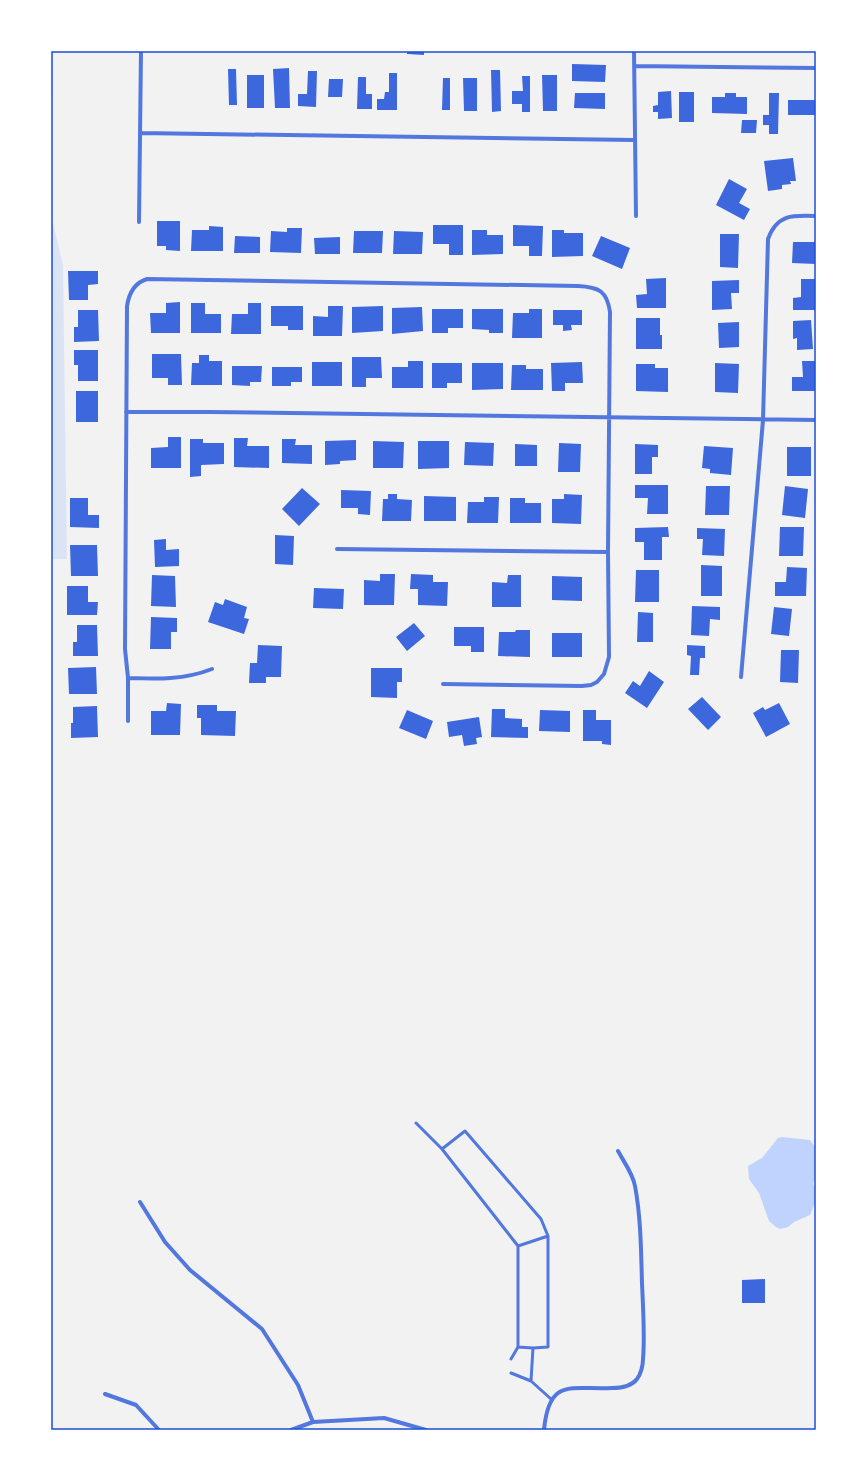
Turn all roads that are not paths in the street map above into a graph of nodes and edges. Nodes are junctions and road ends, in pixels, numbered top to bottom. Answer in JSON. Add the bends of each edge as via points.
{"nodes":[{"id":1,"x":142,"y":51,"type":"edge"},
{"id":2,"x":634,"y":51,"type":"edge"},
{"id":3,"x":634,"y":66,"type":"junction"},
{"id":4,"x":816,"y":68,"type":"edge"},
{"id":5,"x":140,"y":133,"type":"junction"},
{"id":6,"x":634,"y":140,"type":"junction"},
{"id":7,"x":636,"y":216,"type":"dead end"},
{"id":8,"x":816,"y":216,"type":"edge"},
{"id":9,"x":139,"y":222,"type":"dead end"},
{"id":10,"x":126,"y":412,"type":"junction"},
{"id":11,"x":609,"y":418,"type":"junction"},
{"id":12,"x":764,"y":420,"type":"junction"},
{"id":13,"x":816,"y":420,"type":"edge"},
{"id":14,"x":337,"y":549,"type":"dead end"},
{"id":15,"x":608,"y":552,"type":"junction"},
{"id":16,"x":212,"y":669,"type":"dead end"},
{"id":17,"x":741,"y":677,"type":"dead end"},
{"id":18,"x":128,"y":678,"type":"junction"},
{"id":19,"x":443,"y":684,"type":"dead end"},
{"id":20,"x":128,"y":722,"type":"dead end"},
{"id":21,"x":416,"y":1123,"type":"dead end"},
{"id":22,"x":442,"y":1149,"type":"junction"},
{"id":23,"x":618,"y":1151,"type":"dead end"},
{"id":24,"x":140,"y":1202,"type":"dead end"},
{"id":25,"x":548,"y":1236,"type":"junction"},
{"id":26,"x":518,"y":1246,"type":"junction"},
{"id":27,"x":518,"y":1347,"type":"junction"},
{"id":28,"x":533,"y":1348,"type":"junction"},
{"id":29,"x":511,"y":1359,"type":"dead end"},
{"id":30,"x":511,"y":1373,"type":"dead end"},
{"id":31,"x":531,"y":1381,"type":"junction"},
{"id":32,"x":106,"y":1394,"type":"dead end"},
{"id":33,"x":551,"y":1399,"type":"junction"},
{"id":34,"x":313,"y":1422,"type":"junction"},
{"id":35,"x":159,"y":1430,"type":"edge"},
{"id":36,"x":291,"y":1430,"type":"edge"},
{"id":37,"x":426,"y":1430,"type":"edge"},
{"id":38,"x":544,"y":1430,"type":"edge"}],
"edges":[{"from":1,"to":5,"type":"street"},
{"from":2,"to":3,"type":"street"},
{"from":3,"to":4,"type":"street"},
{"from":3,"to":6,"type":"street"},
{"from":5,"to":6,"type":"street"},
{"from":5,"to":9,"type":"street"},
{"from":6,"to":7,"type":"street"},
{"from":8,"to":12,"type":"street","via":[[787,217],[774,226],[768,239]]},
{"from":10,"to":11,"type":"street"},
{"from":10,"to":11,"type":"street","via":[[128,302],[137,284],[153,279],[594,287],[606,296],[609,303]]},
{"from":10,"to":18,"type":"street","via":[[125,650]]},
{"from":11,"to":12,"type":"street"},
{"from":11,"to":15,"type":"street"},
{"from":12,"to":13,"type":"street"},
{"from":12,"to":17,"type":"street"},
{"from":14,"to":15,"type":"street"},
{"from":15,"to":19,"type":"street","via":[[609,657],[604,674],[598,682],[582,686]]},
{"from":16,"to":18,"type":"street","via":[[185,677]]},
{"from":18,"to":20,"type":"street"},
{"from":21,"to":22,"type":"lane"},
{"from":22,"to":25,"type":"lane","via":[[464,1131],[541,1219]]},
{"from":22,"to":26,"type":"lane"},
{"from":23,"to":33,"type":"street","via":[[635,1185],[638,1204],[643,1300],[641,1372],[637,1379],[625,1387],[561,1390]]},
{"from":24,"to":34,"type":"street","via":[[165,1242],[190,1270],[262,1329],[298,1386]]},
{"from":25,"to":26,"type":"lane"},
{"from":25,"to":28,"type":"lane","via":[[548,1347]]},
{"from":26,"to":27,"type":"lane"},
{"from":27,"to":28,"type":"lane"},
{"from":27,"to":29,"type":"lane"},
{"from":28,"to":31,"type":"lane"},
{"from":30,"to":31,"type":"lane"},
{"from":31,"to":33,"type":"lane"},
{"from":32,"to":35,"type":"street","via":[[136,1404]]},
{"from":33,"to":38,"type":"street"},
{"from":34,"to":36,"type":"street"},
{"from":34,"to":37,"type":"street","via":[[384,1418]]}]}
